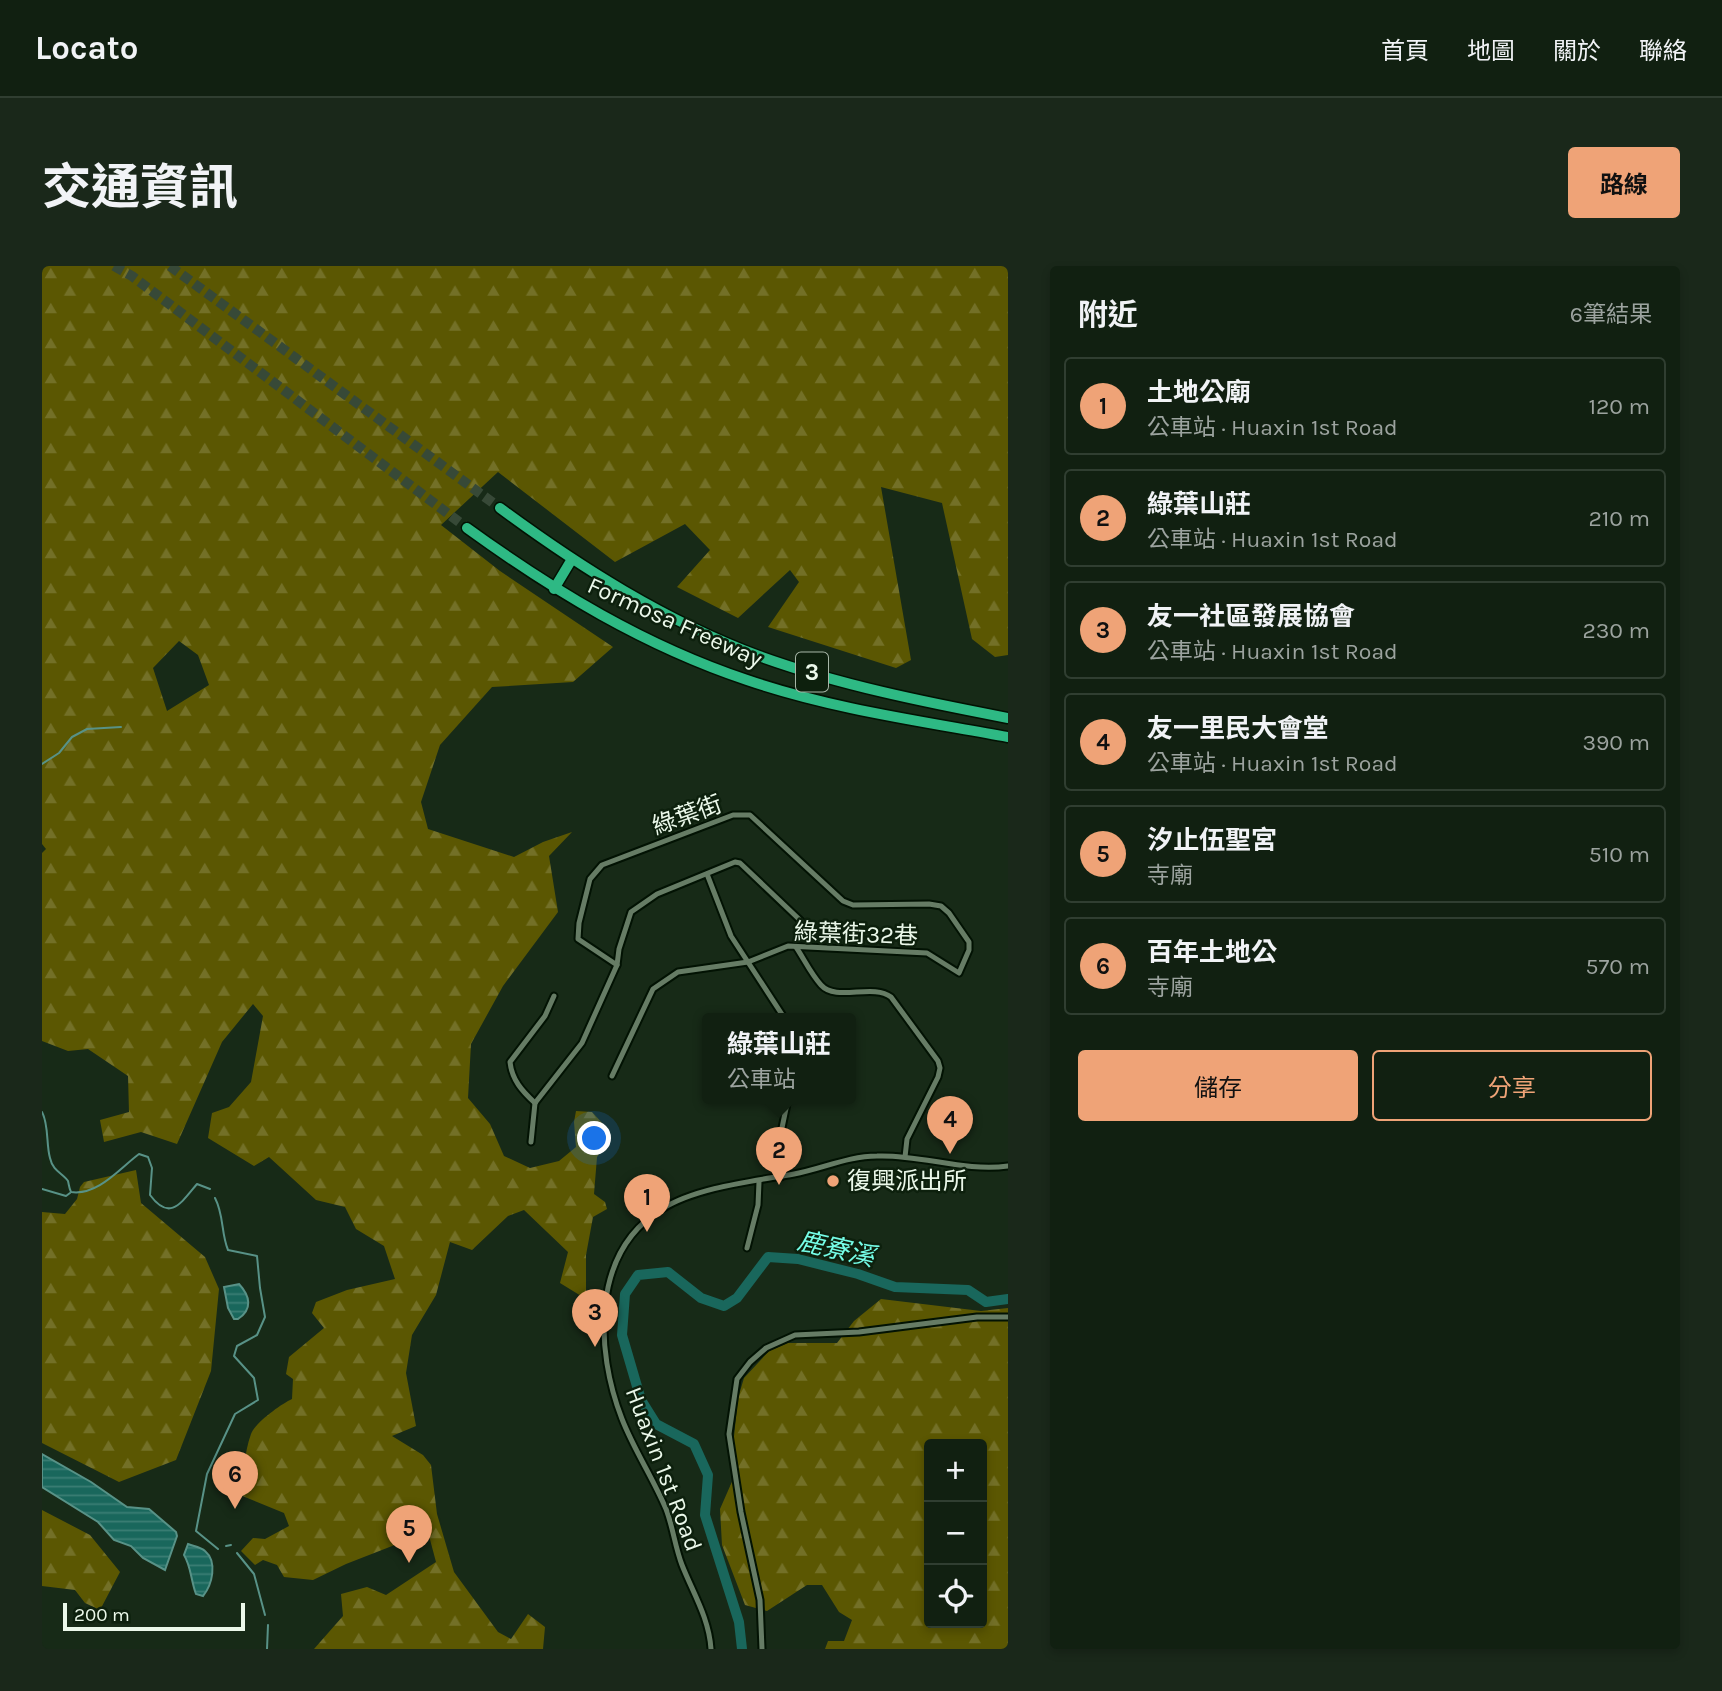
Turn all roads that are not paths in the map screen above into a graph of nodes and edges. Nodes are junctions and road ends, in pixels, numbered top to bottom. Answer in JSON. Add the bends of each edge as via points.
{"nodes":[{"id":1,"x":500,"y":508,"type":"tunnel mouth"},
{"id":2,"x":467,"y":528,"type":"tunnel mouth"},
{"id":3,"x":572,"y":559,"type":"junction"},
{"id":4,"x":554,"y":589,"type":"junction"},
{"id":5,"x":1008,"y":718,"type":"edge"},
{"id":6,"x":1008,"y":737,"type":"edge"},
{"id":7,"x":707,"y":874,"type":"junction"},
{"id":8,"x":801,"y":921,"type":"dead end"},
{"id":9,"x":796,"y":947,"type":"junction"},
{"id":10,"x":748,"y":962,"type":"junction"},
{"id":11,"x":617,"y":965,"type":"junction"},
{"id":12,"x":959,"y":973,"type":"joint"},
{"id":13,"x":554,"y":996,"type":"dead end"},
{"id":14,"x":781,"y":1013,"type":"edge"},
{"id":15,"x":612,"y":1076,"type":"dead end"},
{"id":16,"x":535,"y":1103,"type":"junction"},
{"id":17,"x":787,"y":1104,"type":"edge"},
{"id":18,"x":531,"y":1142,"type":"dead end"},
{"id":19,"x":905,"y":1157,"type":"junction"},
{"id":20,"x":1008,"y":1166,"type":"edge"},
{"id":21,"x":781,"y":1177,"type":"junction"},
{"id":22,"x":759,"y":1182,"type":"junction"},
{"id":23,"x":747,"y":1248,"type":"dead end"},
{"id":24,"x":1008,"y":1317,"type":"edge"},
{"id":25,"x":711,"y":1649,"type":"edge"},
{"id":26,"x":762,"y":1649,"type":"edge"}],
"edges":[{"from":1,"to":3,"type":"highway","name":"Formosa Freeway","number":"3"},
{"from":2,"to":4,"type":"highway","name":"Formosa Freeway","number":"3"},
{"from":3,"to":4,"type":"highway"},
{"from":3,"to":5,"type":"highway","name":"Formosa Freeway","number":"3","via":[[705,633],[780,663],[918,700]]},
{"from":4,"to":6,"type":"highway","name":"Formosa Freeway","number":"3","via":[[611,621],[747,680],[858,710]]},
{"from":7,"to":8,"type":"street","via":[[740,863]]},
{"from":7,"to":10,"type":"street","via":[[731,936]]},
{"from":7,"to":11,"type":"street","via":[[657,894],[631,912]]},
{"from":9,"to":10,"type":"street","name":"綠葉街32巷"},
{"from":9,"to":12,"type":"street","name":"綠葉街32巷","via":[[927,953]]},
{"from":9,"to":19,"type":"street","via":[[822,987],[834,992],[884,992],[891,997],[938,1061],[938,1077],[907,1139]]},
{"from":10,"to":14,"type":"street"},
{"from":10,"to":15,"type":"street","name":"綠葉街32巷","via":[[678,972],[653,989]]},
{"from":11,"to":12,"type":"street","name":"綠葉街","via":[[578,939],[590,879],[602,865],[733,815],[750,815],[843,901],[941,906],[969,942]]},
{"from":11,"to":16,"type":"street","via":[[582,1044]]},
{"from":13,"to":16,"type":"street","via":[[545,1016],[510,1062],[520,1089]]},
{"from":16,"to":18,"type":"street"},
{"from":17,"to":21,"type":"street","via":[[778,1147]]},
{"from":19,"to":20,"type":"street","name":"Huaxin 1st Road"},
{"from":19,"to":21,"type":"street","name":"Huaxin 1st Road","via":[[858,1158]]},
{"from":21,"to":22,"type":"street","name":"Huaxin 1st Road"},
{"from":22,"to":23,"type":"street"},
{"from":22,"to":25,"type":"street","name":"Huaxin 1st Road","via":[[709,1191],[664,1207],[645,1220],[618,1255],[609,1278],[604,1336],[621,1417],[667,1511]]},
{"from":24,"to":26,"type":"street","via":[[795,1335],[766,1348],[737,1379],[729,1434],[760,1600]]}]}
